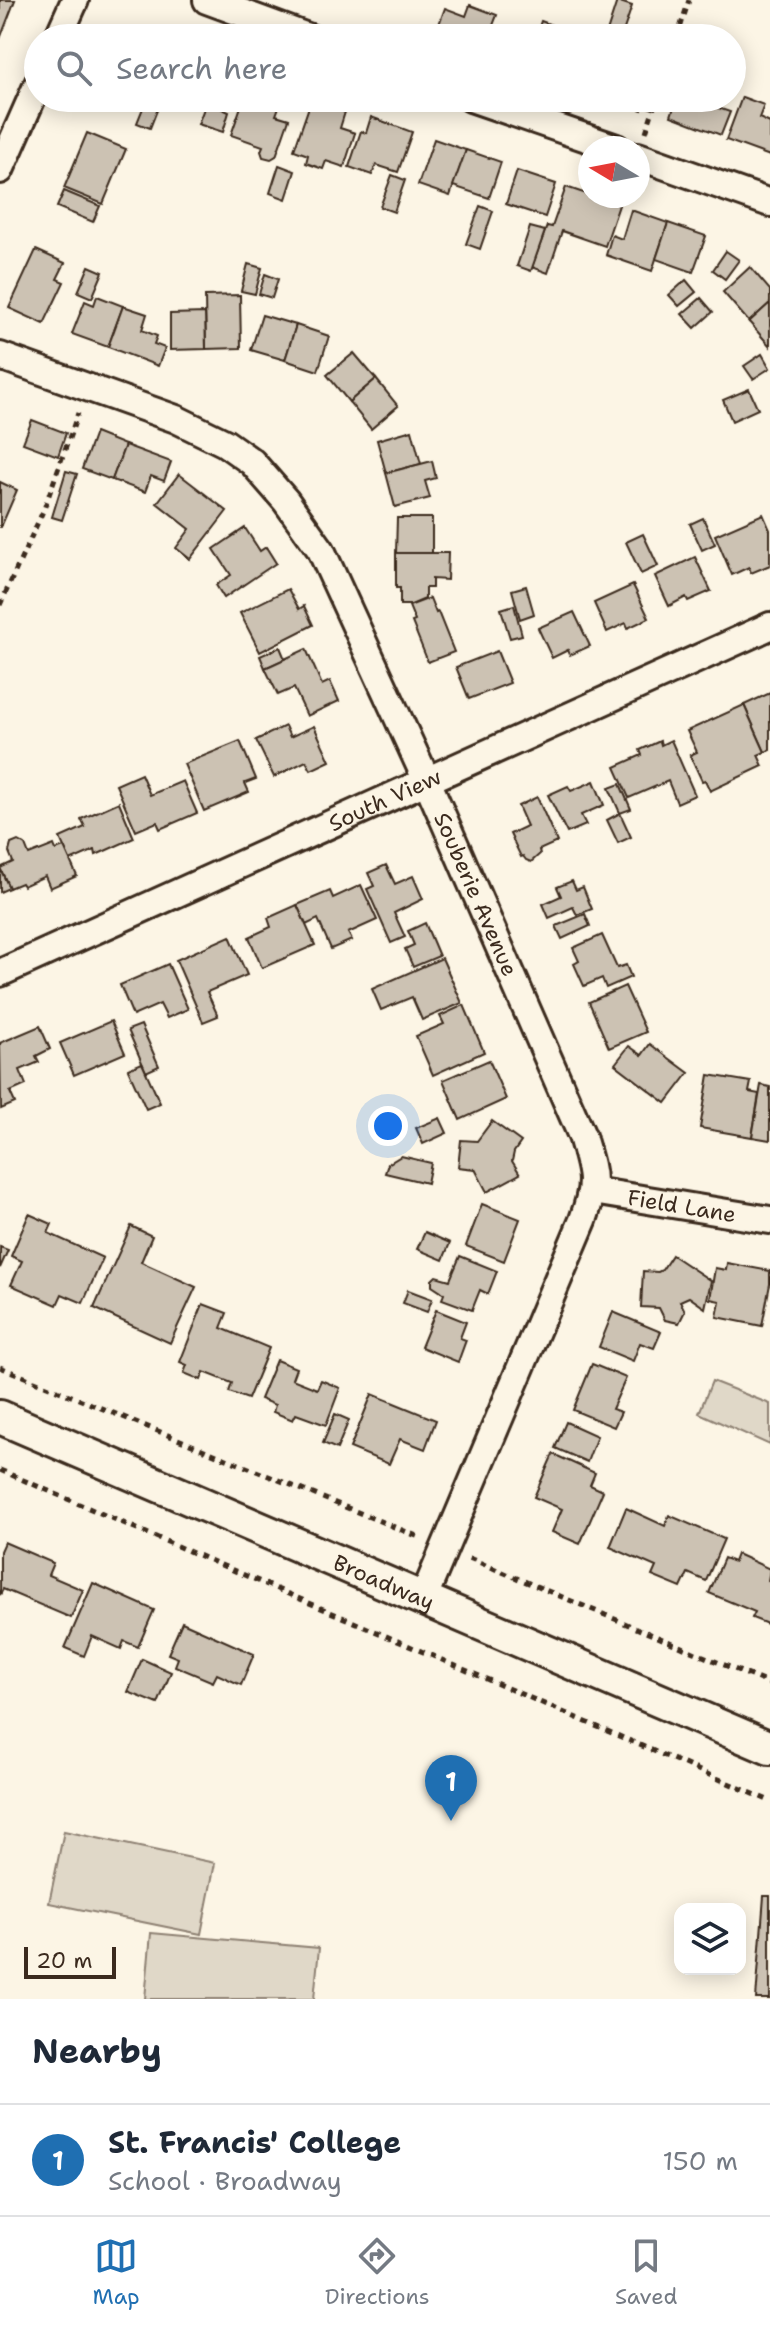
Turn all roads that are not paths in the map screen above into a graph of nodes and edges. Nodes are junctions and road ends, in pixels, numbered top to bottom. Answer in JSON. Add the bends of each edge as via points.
{"nodes":[{"id":1,"x":75,"y":0,"type":"edge"},
{"id":2,"x":207,"y":0,"type":"edge"},
{"id":3,"x":64,"y":24,"type":"edge"},
{"id":4,"x":272,"y":24,"type":"edge"},
{"id":5,"x":26,"y":112,"type":"edge"},
{"id":6,"x":512,"y":112,"type":"edge"},
{"id":7,"x":581,"y":136,"type":"edge"},
{"id":8,"x":650,"y":160,"type":"edge"},
{"id":9,"x":0,"y":170,"type":"edge"},
{"id":10,"x":770,"y":203,"type":"edge"},
{"id":11,"x":0,"y":356,"type":"edge"},
{"id":12,"x":770,"y":626,"type":"edge"},
{"id":13,"x":427,"y":781,"type":"junction"},
{"id":14,"x":0,"y":973,"type":"edge"},
{"id":15,"x":593,"y":1191,"type":"junction"},
{"id":16,"x":770,"y":1220,"type":"edge"},
{"id":17,"x":0,"y":1417,"type":"edge"},
{"id":18,"x":423,"y":1599,"type":"junction"},
{"id":19,"x":770,"y":1748,"type":"edge"}],
"edges":[{"from":1,"to":3,"type":"street"},
{"from":2,"to":4,"type":"street"},
{"from":5,"to":9,"type":"street"},
{"from":6,"to":7,"type":"street"},
{"from":8,"to":10,"type":"street"},
{"from":11,"to":13,"type":"street","name":"Souberie Avenue","via":[[176,419],[252,462],[321,550]]},
{"from":12,"to":13,"type":"street","name":"South View"},
{"from":13,"to":14,"type":"street","name":"South View"},
{"from":13,"to":15,"type":"street","name":"Souberie Avenue","via":[[582,1136]]},
{"from":15,"to":16,"type":"street","name":"Field Lane"},
{"from":15,"to":18,"type":"street"},
{"from":17,"to":18,"type":"street","name":"Broadway"},
{"from":18,"to":19,"type":"street","name":"Broadway"}]}
